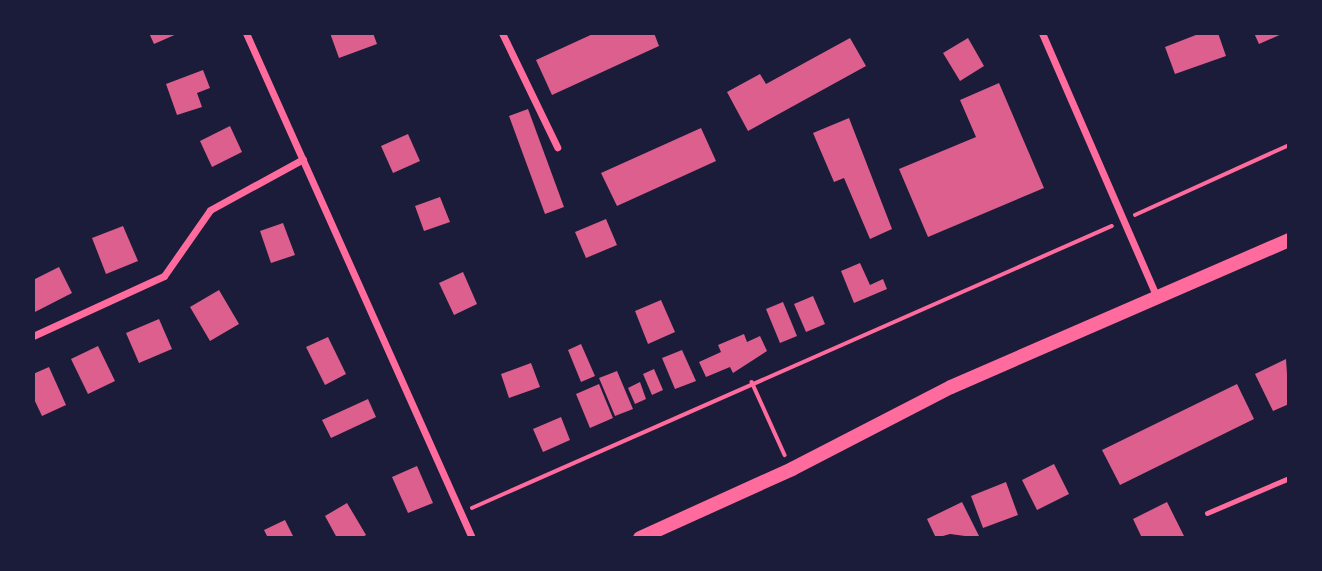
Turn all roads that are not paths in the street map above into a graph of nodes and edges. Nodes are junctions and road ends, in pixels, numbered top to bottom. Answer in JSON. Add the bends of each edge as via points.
{"nodes":[{"id":1,"x":246,"y":33,"type":"edge"},
{"id":2,"x":1042,"y":33,"type":"edge"},
{"id":3,"x":504,"y":34,"type":"edge"},
{"id":4,"x":557,"y":147,"type":"dead end"},
{"id":5,"x":303,"y":159,"type":"junction"},
{"id":6,"x":1289,"y":240,"type":"edge"},
{"id":7,"x":1157,"y":298,"type":"junction"},
{"id":8,"x":33,"y":336,"type":"edge"},
{"id":9,"x":1289,"y":478,"type":"edge"},
{"id":10,"x":1207,"y":513,"type":"dead end"},
{"id":11,"x":472,"y":538,"type":"edge"},
{"id":12,"x":640,"y":538,"type":"edge"}],
"edges":[{"from":1,"to":5,"type":"street"},
{"from":2,"to":7,"type":"street"},
{"from":3,"to":4,"type":"street"},
{"from":5,"to":8,"type":"street","via":[[210,210],[164,276]]},
{"from":5,"to":11,"type":"street"},
{"from":6,"to":7,"type":"main road"},
{"from":7,"to":12,"type":"main road","via":[[951,387],[792,469]]},
{"from":9,"to":10,"type":"lane"}]}
